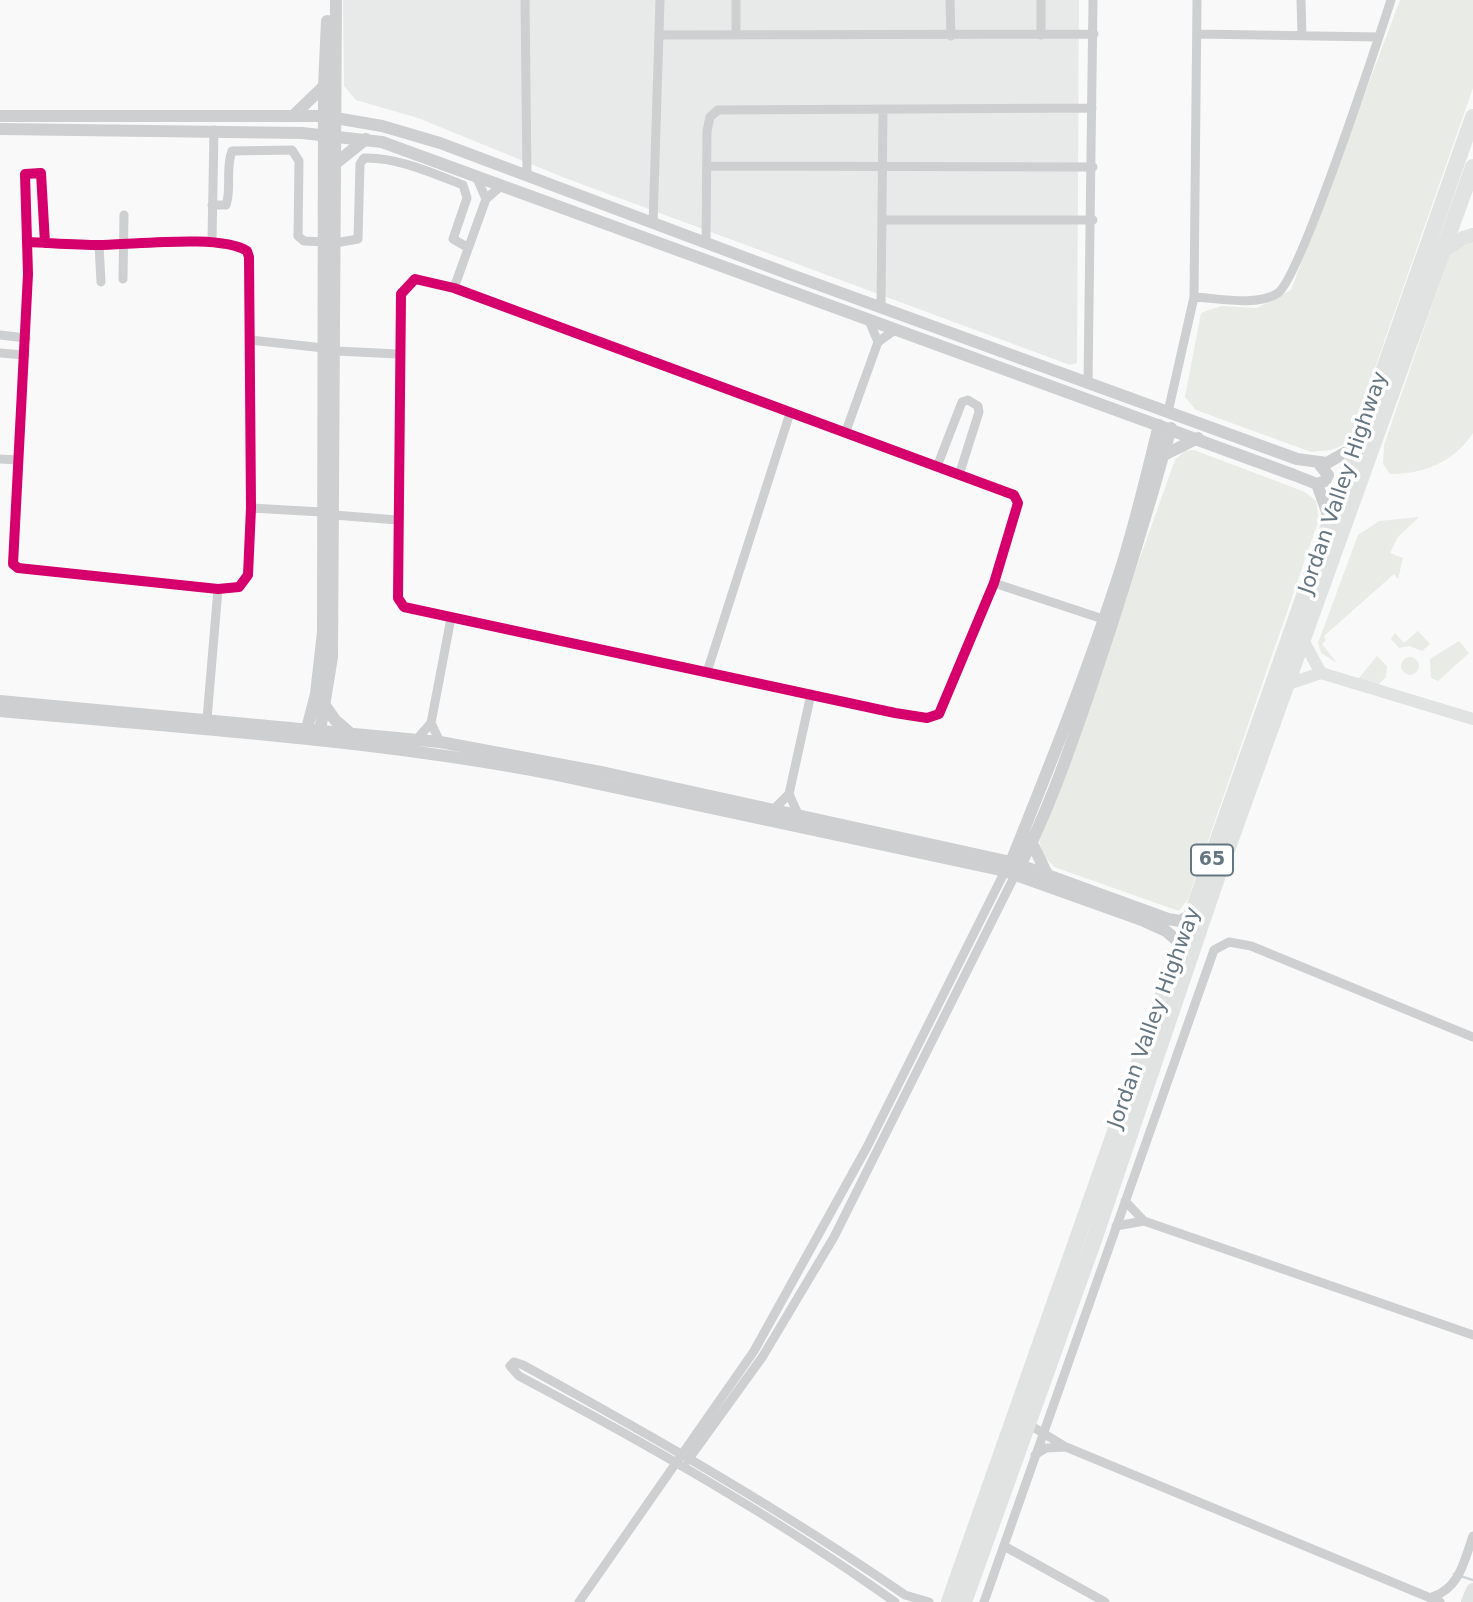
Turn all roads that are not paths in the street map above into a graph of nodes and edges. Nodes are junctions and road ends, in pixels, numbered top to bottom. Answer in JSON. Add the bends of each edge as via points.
{"nodes":[{"id":1,"x":327,"y":0,"type":"edge"},
{"id":2,"x":335,"y":0,"type":"edge"},
{"id":3,"x":525,"y":0,"type":"edge"},
{"id":4,"x":660,"y":0,"type":"edge"},
{"id":5,"x":736,"y":0,"type":"edge"},
{"id":6,"x":950,"y":0,"type":"edge"},
{"id":7,"x":1041,"y":0,"type":"edge"},
{"id":8,"x":1094,"y":0,"type":"edge"},
{"id":9,"x":1197,"y":0,"type":"edge"},
{"id":10,"x":1301,"y":0,"type":"edge"},
{"id":11,"x":1391,"y":0,"type":"edge"},
{"id":12,"x":1094,"y":34,"type":"junction"},
{"id":13,"x":1198,"y":34,"type":"junction"},
{"id":14,"x":660,"y":35,"type":"junction"},
{"id":15,"x":736,"y":35,"type":"junction"},
{"id":16,"x":1041,"y":35,"type":"junction"},
{"id":17,"x":1302,"y":35,"type":"junction"},
{"id":18,"x":951,"y":36,"type":"junction"},
{"id":19,"x":1378,"y":37,"type":"junction"},
{"id":20,"x":324,"y":86,"type":"junction"},
{"id":21,"x":1092,"y":108,"type":"junction"},
{"id":22,"x":883,"y":111,"type":"junction"},
{"id":23,"x":294,"y":115,"type":"junction"},
{"id":24,"x":0,"y":116,"type":"edge"},
{"id":25,"x":330,"y":117,"type":"junction"},
{"id":26,"x":1473,"y":117,"type":"edge"},
{"id":27,"x":0,"y":129,"type":"edge"},
{"id":28,"x":214,"y":130,"type":"junction"},
{"id":29,"x":302,"y":133,"type":"junction"},
{"id":30,"x":330,"y":134,"type":"junction"},
{"id":31,"x":366,"y":139,"type":"junction"},
{"id":32,"x":325,"y":154,"type":"junction"},
{"id":33,"x":336,"y":163,"type":"junction"},
{"id":34,"x":707,"y":166,"type":"junction"},
{"id":35,"x":882,"y":167,"type":"junction"},
{"id":36,"x":1093,"y":167,"type":"junction"},
{"id":37,"x":477,"y":176,"type":"junction"},
{"id":38,"x":527,"y":176,"type":"junction"},
{"id":39,"x":1472,"y":178,"type":"edge"},
{"id":40,"x":502,"y":185,"type":"junction"},
{"id":41,"x":486,"y":199,"type":"junction"},
{"id":42,"x":212,"y":205,"type":"junction"},
{"id":43,"x":124,"y":215,"type":"dead end"},
{"id":44,"x":882,"y":220,"type":"junction"},
{"id":45,"x":1093,"y":220,"type":"junction"},
{"id":46,"x":653,"y":224,"type":"junction"},
{"id":47,"x":1473,"y":235,"type":"edge"},
{"id":48,"x":28,"y":242,"type":"junction"},
{"id":49,"x":212,"y":242,"type":"junction"},
{"id":50,"x":329,"y":242,"type":"junction"},
{"id":51,"x":45,"y":243,"type":"junction"},
{"id":52,"x":706,"y":243,"type":"junction"},
{"id":53,"x":123,"y":244,"type":"junction"},
{"id":54,"x":99,"y":245,"type":"junction"},
{"id":55,"x":467,"y":247,"type":"junction"},
{"id":56,"x":1443,"y":251,"type":"junction"},
{"id":57,"x":772,"y":268,"type":"junction"},
{"id":58,"x":123,"y":279,"type":"dead end"},
{"id":59,"x":101,"y":282,"type":"dead end"},
{"id":60,"x":771,"y":282,"type":"junction"},
{"id":61,"x":454,"y":288,"type":"junction"},
{"id":62,"x":1194,"y":297,"type":"junction"},
{"id":63,"x":881,"y":307,"type":"junction"},
{"id":64,"x":868,"y":318,"type":"junction"},
{"id":65,"x":897,"y":329,"type":"junction"},
{"id":66,"x":0,"y":335,"type":"edge"},
{"id":67,"x":26,"y":338,"type":"junction"},
{"id":68,"x":250,"y":340,"type":"junction"},
{"id":69,"x":878,"y":342,"type":"junction"},
{"id":70,"x":330,"y":349,"type":"junction"},
{"id":71,"x":0,"y":353,"type":"edge"},
{"id":72,"x":25,"y":355,"type":"junction"},
{"id":73,"x":398,"y":355,"type":"junction"},
{"id":74,"x":1088,"y":382,"type":"junction"},
{"id":75,"x":1168,"y":412,"type":"junction"},
{"id":76,"x":789,"y":413,"type":"junction"},
{"id":77,"x":1137,"y":416,"type":"junction"},
{"id":78,"x":1165,"y":426,"type":"junction"},
{"id":79,"x":846,"y":431,"type":"junction"},
{"id":80,"x":1198,"y":438,"type":"junction"},
{"id":81,"x":1154,"y":444,"type":"junction"},
{"id":82,"x":1355,"y":447,"type":"junction"},
{"id":83,"x":1164,"y":455,"type":"junction"},
{"id":84,"x":0,"y":459,"type":"edge"},
{"id":85,"x":18,"y":460,"type":"junction"},
{"id":86,"x":938,"y":464,"type":"junction"},
{"id":87,"x":1320,"y":465,"type":"junction"},
{"id":88,"x":960,"y":472,"type":"junction"},
{"id":89,"x":1351,"y":483,"type":"junction"},
{"id":90,"x":1317,"y":484,"type":"junction"},
{"id":91,"x":251,"y":508,"type":"junction"},
{"id":92,"x":328,"y":514,"type":"junction"},
{"id":93,"x":397,"y":520,"type":"junction"},
{"id":94,"x":1330,"y":520,"type":"junction"},
{"id":95,"x":994,"y":583,"type":"junction"},
{"id":96,"x":218,"y":589,"type":"junction"},
{"id":97,"x":451,"y":618,"type":"junction"},
{"id":98,"x":1109,"y":620,"type":"junction"},
{"id":99,"x":1304,"y":642,"type":"junction"},
{"id":100,"x":707,"y":671,"type":"junction"},
{"id":101,"x":1321,"y":674,"type":"junction"},
{"id":102,"x":1288,"y":684,"type":"junction"},
{"id":103,"x":811,"y":694,"type":"junction"},
{"id":104,"x":0,"y":701,"type":"edge"},
{"id":105,"x":326,"y":707,"type":"junction"},
{"id":106,"x":312,"y":710,"type":"junction"},
{"id":107,"x":0,"y":711,"type":"edge"},
{"id":108,"x":207,"y":719,"type":"junction"},
{"id":109,"x":1473,"y":719,"type":"edge"},
{"id":110,"x":431,"y":723,"type":"junction"},
{"id":111,"x":288,"y":728,"type":"junction"},
{"id":112,"x":351,"y":733,"type":"junction"},
{"id":113,"x":305,"y":734,"type":"junction"},
{"id":114,"x":320,"y":735,"type":"junction"},
{"id":115,"x":417,"y":739,"type":"junction"},
{"id":116,"x":440,"y":742,"type":"junction"},
{"id":117,"x":789,"y":794,"type":"junction"},
{"id":118,"x":774,"y":809,"type":"junction"},
{"id":119,"x":799,"y":814,"type":"junction"},
{"id":120,"x":1025,"y":842,"type":"junction"},
{"id":121,"x":992,"y":857,"type":"junction"},
{"id":122,"x":1013,"y":868,"type":"junction"},
{"id":123,"x":1047,"y":874,"type":"junction"},
{"id":124,"x":1212,"y":877,"type":"junction"},
{"id":125,"x":1191,"y":915,"type":"junction"},
{"id":126,"x":1181,"y":944,"type":"junction"},
{"id":127,"x":1473,"y":1037,"type":"edge"},
{"id":128,"x":1125,"y":1201,"type":"junction"},
{"id":129,"x":1144,"y":1221,"type":"junction"},
{"id":130,"x":1116,"y":1226,"type":"junction"},
{"id":131,"x":1065,"y":1320,"type":"junction"},
{"id":132,"x":1081,"y":1325,"type":"junction"},
{"id":133,"x":1473,"y":1335,"type":"edge"},
{"id":134,"x":1028,"y":1424,"type":"junction"},
{"id":135,"x":1044,"y":1431,"type":"junction"},
{"id":136,"x":1066,"y":1447,"type":"junction"},
{"id":137,"x":686,"y":1455,"type":"junction"},
{"id":138,"x":1034,"y":1456,"type":"junction"},
{"id":139,"x":677,"y":1466,"type":"junction"},
{"id":140,"x":1473,"y":1536,"type":"edge"},
{"id":141,"x":1004,"y":1546,"type":"junction"},
{"id":142,"x":1473,"y":1590,"type":"edge"},
{"id":143,"x":1436,"y":1599,"type":"edge"},
{"id":144,"x":954,"y":1601,"type":"edge"},
{"id":145,"x":579,"y":1602,"type":"edge"},
{"id":146,"x":895,"y":1602,"type":"edge"},
{"id":147,"x":929,"y":1602,"type":"edge"},
{"id":148,"x":984,"y":1602,"type":"edge"},
{"id":149,"x":1105,"y":1602,"type":"edge"},
{"id":150,"x":1468,"y":1602,"type":"edge"}],
"edges":[{"from":1,"to":20,"type":"street"},
{"from":2,"to":25,"type":"street"},
{"from":3,"to":38,"type":"street"},
{"from":4,"to":14,"type":"street"},
{"from":5,"to":15,"type":"street"},
{"from":6,"to":18,"type":"street"},
{"from":7,"to":16,"type":"street"},
{"from":8,"to":12,"type":"street"},
{"from":9,"to":13,"type":"street"},
{"from":10,"to":17,"type":"street"},
{"from":11,"to":19,"type":"street"},
{"from":12,"to":16,"type":"street"},
{"from":12,"to":21,"type":"street"},
{"from":13,"to":17,"type":"street"},
{"from":13,"to":62,"type":"street"},
{"from":14,"to":15,"type":"street"},
{"from":14,"to":46,"type":"street"},
{"from":15,"to":18,"type":"street"},
{"from":16,"to":18,"type":"street"},
{"from":17,"to":19,"type":"street"},
{"from":19,"to":62,"type":"street","via":[[1288,282],[1265,299]]},
{"from":20,"to":23,"type":"street"},
{"from":20,"to":25,"type":"street"},
{"from":21,"to":22,"type":"street"},
{"from":21,"to":36,"type":"street"},
{"from":22,"to":34,"type":"street","via":[[718,110],[708,122]]},
{"from":22,"to":35,"type":"street"},
{"from":23,"to":24,"type":"street"},
{"from":23,"to":25,"type":"street"},
{"from":25,"to":30,"type":"street"},
{"from":25,"to":38,"type":"street","via":[[413,135]]},
{"from":26,"to":82,"type":"highway","name":"Jordan Valley Highway","number":"65"},
{"from":27,"to":28,"type":"street"},
{"from":28,"to":29,"type":"street"},
{"from":28,"to":42,"type":"street"},
{"from":29,"to":30,"type":"street"},
{"from":29,"to":32,"type":"street"},
{"from":30,"to":31,"type":"street"},
{"from":30,"to":32,"type":"street"},
{"from":30,"to":33,"type":"street"},
{"from":31,"to":33,"type":"street"},
{"from":31,"to":37,"type":"street"},
{"from":32,"to":50,"type":"street"},
{"from":33,"to":50,"type":"street"},
{"from":34,"to":35,"type":"street"},
{"from":34,"to":52,"type":"street"},
{"from":35,"to":36,"type":"street"},
{"from":35,"to":44,"type":"street"},
{"from":36,"to":45,"type":"street"},
{"from":37,"to":40,"type":"street"},
{"from":37,"to":41,"type":"street"},
{"from":38,"to":46,"type":"street"},
{"from":39,"to":56,"type":"highway","name":"Jordan Valley Highway","number":"65"},
{"from":40,"to":41,"type":"street"},
{"from":40,"to":60,"type":"street"},
{"from":41,"to":55,"type":"street"},
{"from":42,"to":49,"type":"street"},
{"from":42,"to":50,"type":"street","via":[[226,205],[232,151],[292,150],[299,161],[298,236],[304,242]]},
{"from":43,"to":53,"type":"street"},
{"from":44,"to":45,"type":"street"},
{"from":44,"to":63,"type":"street"},
{"from":45,"to":74,"type":"street"},
{"from":46,"to":52,"type":"street"},
{"from":47,"to":56,"type":"main road"},
{"from":48,"to":51,"type":"street"},
{"from":48,"to":51,"type":"street","via":[[25,174],[41,173]]},
{"from":48,"to":67,"type":"street"},
{"from":49,"to":53,"type":"street"},
{"from":49,"to":68,"type":"street","via":[[241,247],[250,257]]},
{"from":50,"to":55,"type":"street","via":[[358,239],[359,164],[364,158],[374,158],[463,185],[467,198],[453,239]]},
{"from":50,"to":70,"type":"street"},
{"from":51,"to":54,"type":"street"},
{"from":52,"to":57,"type":"street"},
{"from":53,"to":54,"type":"street"},
{"from":53,"to":58,"type":"street"},
{"from":54,"to":59,"type":"street"},
{"from":55,"to":61,"type":"street"},
{"from":56,"to":89,"type":"highway","name":"Jordan Valley Highway","number":"65"},
{"from":57,"to":60,"type":"street"},
{"from":57,"to":63,"type":"street"},
{"from":60,"to":64,"type":"street"},
{"from":61,"to":73,"type":"street","via":[[420,279],[408,283],[401,294]]},
{"from":61,"to":76,"type":"street"},
{"from":62,"to":75,"type":"street"},
{"from":63,"to":74,"type":"street"},
{"from":64,"to":65,"type":"street"},
{"from":64,"to":69,"type":"street"},
{"from":65,"to":69,"type":"street"},
{"from":65,"to":77,"type":"street"},
{"from":66,"to":67,"type":"street"},
{"from":67,"to":72,"type":"street"},
{"from":68,"to":70,"type":"street"},
{"from":68,"to":91,"type":"street"},
{"from":69,"to":79,"type":"street"},
{"from":70,"to":73,"type":"street"},
{"from":70,"to":92,"type":"street"},
{"from":71,"to":72,"type":"street"},
{"from":72,"to":85,"type":"street"},
{"from":73,"to":93,"type":"street"},
{"from":74,"to":75,"type":"street"},
{"from":75,"to":87,"type":"street"},
{"from":76,"to":79,"type":"street"},
{"from":76,"to":100,"type":"street"},
{"from":77,"to":78,"type":"street"},
{"from":77,"to":81,"type":"street"},
{"from":78,"to":80,"type":"street"},
{"from":78,"to":81,"type":"street"},
{"from":78,"to":83,"type":"street"},
{"from":79,"to":86,"type":"street"},
{"from":80,"to":83,"type":"street"},
{"from":80,"to":90,"type":"street"},
{"from":81,"to":98,"type":"street"},
{"from":82,"to":87,"type":"street"},
{"from":82,"to":89,"type":"highway","name":"Jordan Valley Highway","number":"65"},
{"from":83,"to":98,"type":"street"},
{"from":84,"to":85,"type":"street"},
{"from":85,"to":96,"type":"street","via":[[15,567]]},
{"from":86,"to":88,"type":"street"},
{"from":86,"to":88,"type":"street","via":[[956,410],[968,400],[979,409]]},
{"from":87,"to":90,"type":"street","via":[[1328,475]]},
{"from":88,"to":95,"type":"street","via":[[1018,500]]},
{"from":89,"to":94,"type":"highway","name":"Jordan Valley Highway","number":"65"},
{"from":89,"to":99,"type":"highway","name":"Jordan Valley Highway","number":"65"},
{"from":90,"to":94,"type":"street"},
{"from":91,"to":92,"type":"street"},
{"from":91,"to":96,"type":"street","via":[[247,575],[239,587]]},
{"from":92,"to":93,"type":"street"},
{"from":92,"to":105,"type":"street","via":[[332,657]]},
{"from":92,"to":106,"type":"street","via":[[323,632]]},
{"from":93,"to":97,"type":"street","via":[[400,603]]},
{"from":94,"to":124,"type":"highway","name":"Jordan Valley Highway","number":"65"},
{"from":95,"to":98,"type":"street"},
{"from":95,"to":103,"type":"street","via":[[943,709],[933,718]]},
{"from":96,"to":108,"type":"street"},
{"from":97,"to":100,"type":"street"},
{"from":97,"to":110,"type":"street"},
{"from":98,"to":120,"type":"street"},
{"from":99,"to":101,"type":"main road"},
{"from":99,"to":102,"type":"highway","name":"Jordan Valley Highway","number":"65"},
{"from":100,"to":103,"type":"street"},
{"from":101,"to":102,"type":"main road"},
{"from":101,"to":109,"type":"main road"},
{"from":102,"to":124,"type":"highway","name":"Jordan Valley Highway","number":"65"},
{"from":103,"to":117,"type":"street"},
{"from":104,"to":108,"type":"street"},
{"from":105,"to":112,"type":"street"},
{"from":105,"to":114,"type":"street"},
{"from":106,"to":111,"type":"street"},
{"from":106,"to":113,"type":"street"},
{"from":107,"to":113,"type":"street"},
{"from":108,"to":111,"type":"street"},
{"from":110,"to":115,"type":"street"},
{"from":110,"to":116,"type":"street"},
{"from":111,"to":113,"type":"street"},
{"from":112,"to":114,"type":"street"},
{"from":112,"to":115,"type":"street"},
{"from":113,"to":114,"type":"street"},
{"from":114,"to":122,"type":"street","via":[[480,760]]},
{"from":115,"to":116,"type":"street"},
{"from":116,"to":118,"type":"street"},
{"from":117,"to":118,"type":"street"},
{"from":117,"to":119,"type":"street"},
{"from":118,"to":119,"type":"street"},
{"from":119,"to":121,"type":"street"},
{"from":120,"to":121,"type":"street"},
{"from":120,"to":122,"type":"street"},
{"from":120,"to":123,"type":"street"},
{"from":121,"to":122,"type":"street"},
{"from":122,"to":123,"type":"street"},
{"from":122,"to":126,"type":"street","via":[[1166,930]]},
{"from":122,"to":137,"type":"street","via":[[835,1207],[754,1351]]},
{"from":122,"to":137,"type":"street","via":[[835,1237],[763,1356]]},
{"from":123,"to":125,"type":"street","via":[[1168,919]]},
{"from":124,"to":125,"type":"highway","name":"Jordan Valley Highway","number":"65"},
{"from":124,"to":131,"type":"highway","name":"Jordan Valley Highway","number":"65"},
{"from":125,"to":126,"type":"highway","name":"Jordan Valley Highway","number":"65"},
{"from":126,"to":144,"type":"highway","name":"Jordan Valley Highway","number":"65"},
{"from":127,"to":128,"type":"street","via":[[1270,953],[1223,943],[1214,950],[1205,971]]},
{"from":128,"to":129,"type":"street"},
{"from":128,"to":130,"type":"street"},
{"from":129,"to":130,"type":"street"},
{"from":129,"to":133,"type":"street"},
{"from":130,"to":132,"type":"street"},
{"from":131,"to":132,"type":"street"},
{"from":131,"to":134,"type":"highway","name":"Jordan Valley Highway","number":"65"},
{"from":132,"to":135,"type":"street"},
{"from":134,"to":135,"type":"street"},
{"from":134,"to":144,"type":"highway","name":"Jordan Valley Highway","number":"65"},
{"from":135,"to":136,"type":"street"},
{"from":135,"to":138,"type":"street"},
{"from":136,"to":138,"type":"street","via":[[1049,1447]]},
{"from":136,"to":143,"type":"street"},
{"from":137,"to":139,"type":"street"},
{"from":137,"to":139,"type":"street","via":[[523,1364],[510,1366],[519,1376]]},
{"from":137,"to":147,"type":"street","via":[[905,1595]]},
{"from":138,"to":141,"type":"street"},
{"from":139,"to":145,"type":"street"},
{"from":139,"to":146,"type":"street","via":[[800,1537]]},
{"from":140,"to":143,"type":"street","via":[[1455,1582]]},
{"from":141,"to":148,"type":"street"},
{"from":141,"to":149,"type":"street"},
{"from":142,"to":150,"type":"main road"},
{"from":144,"to":147,"type":"street"}]}
